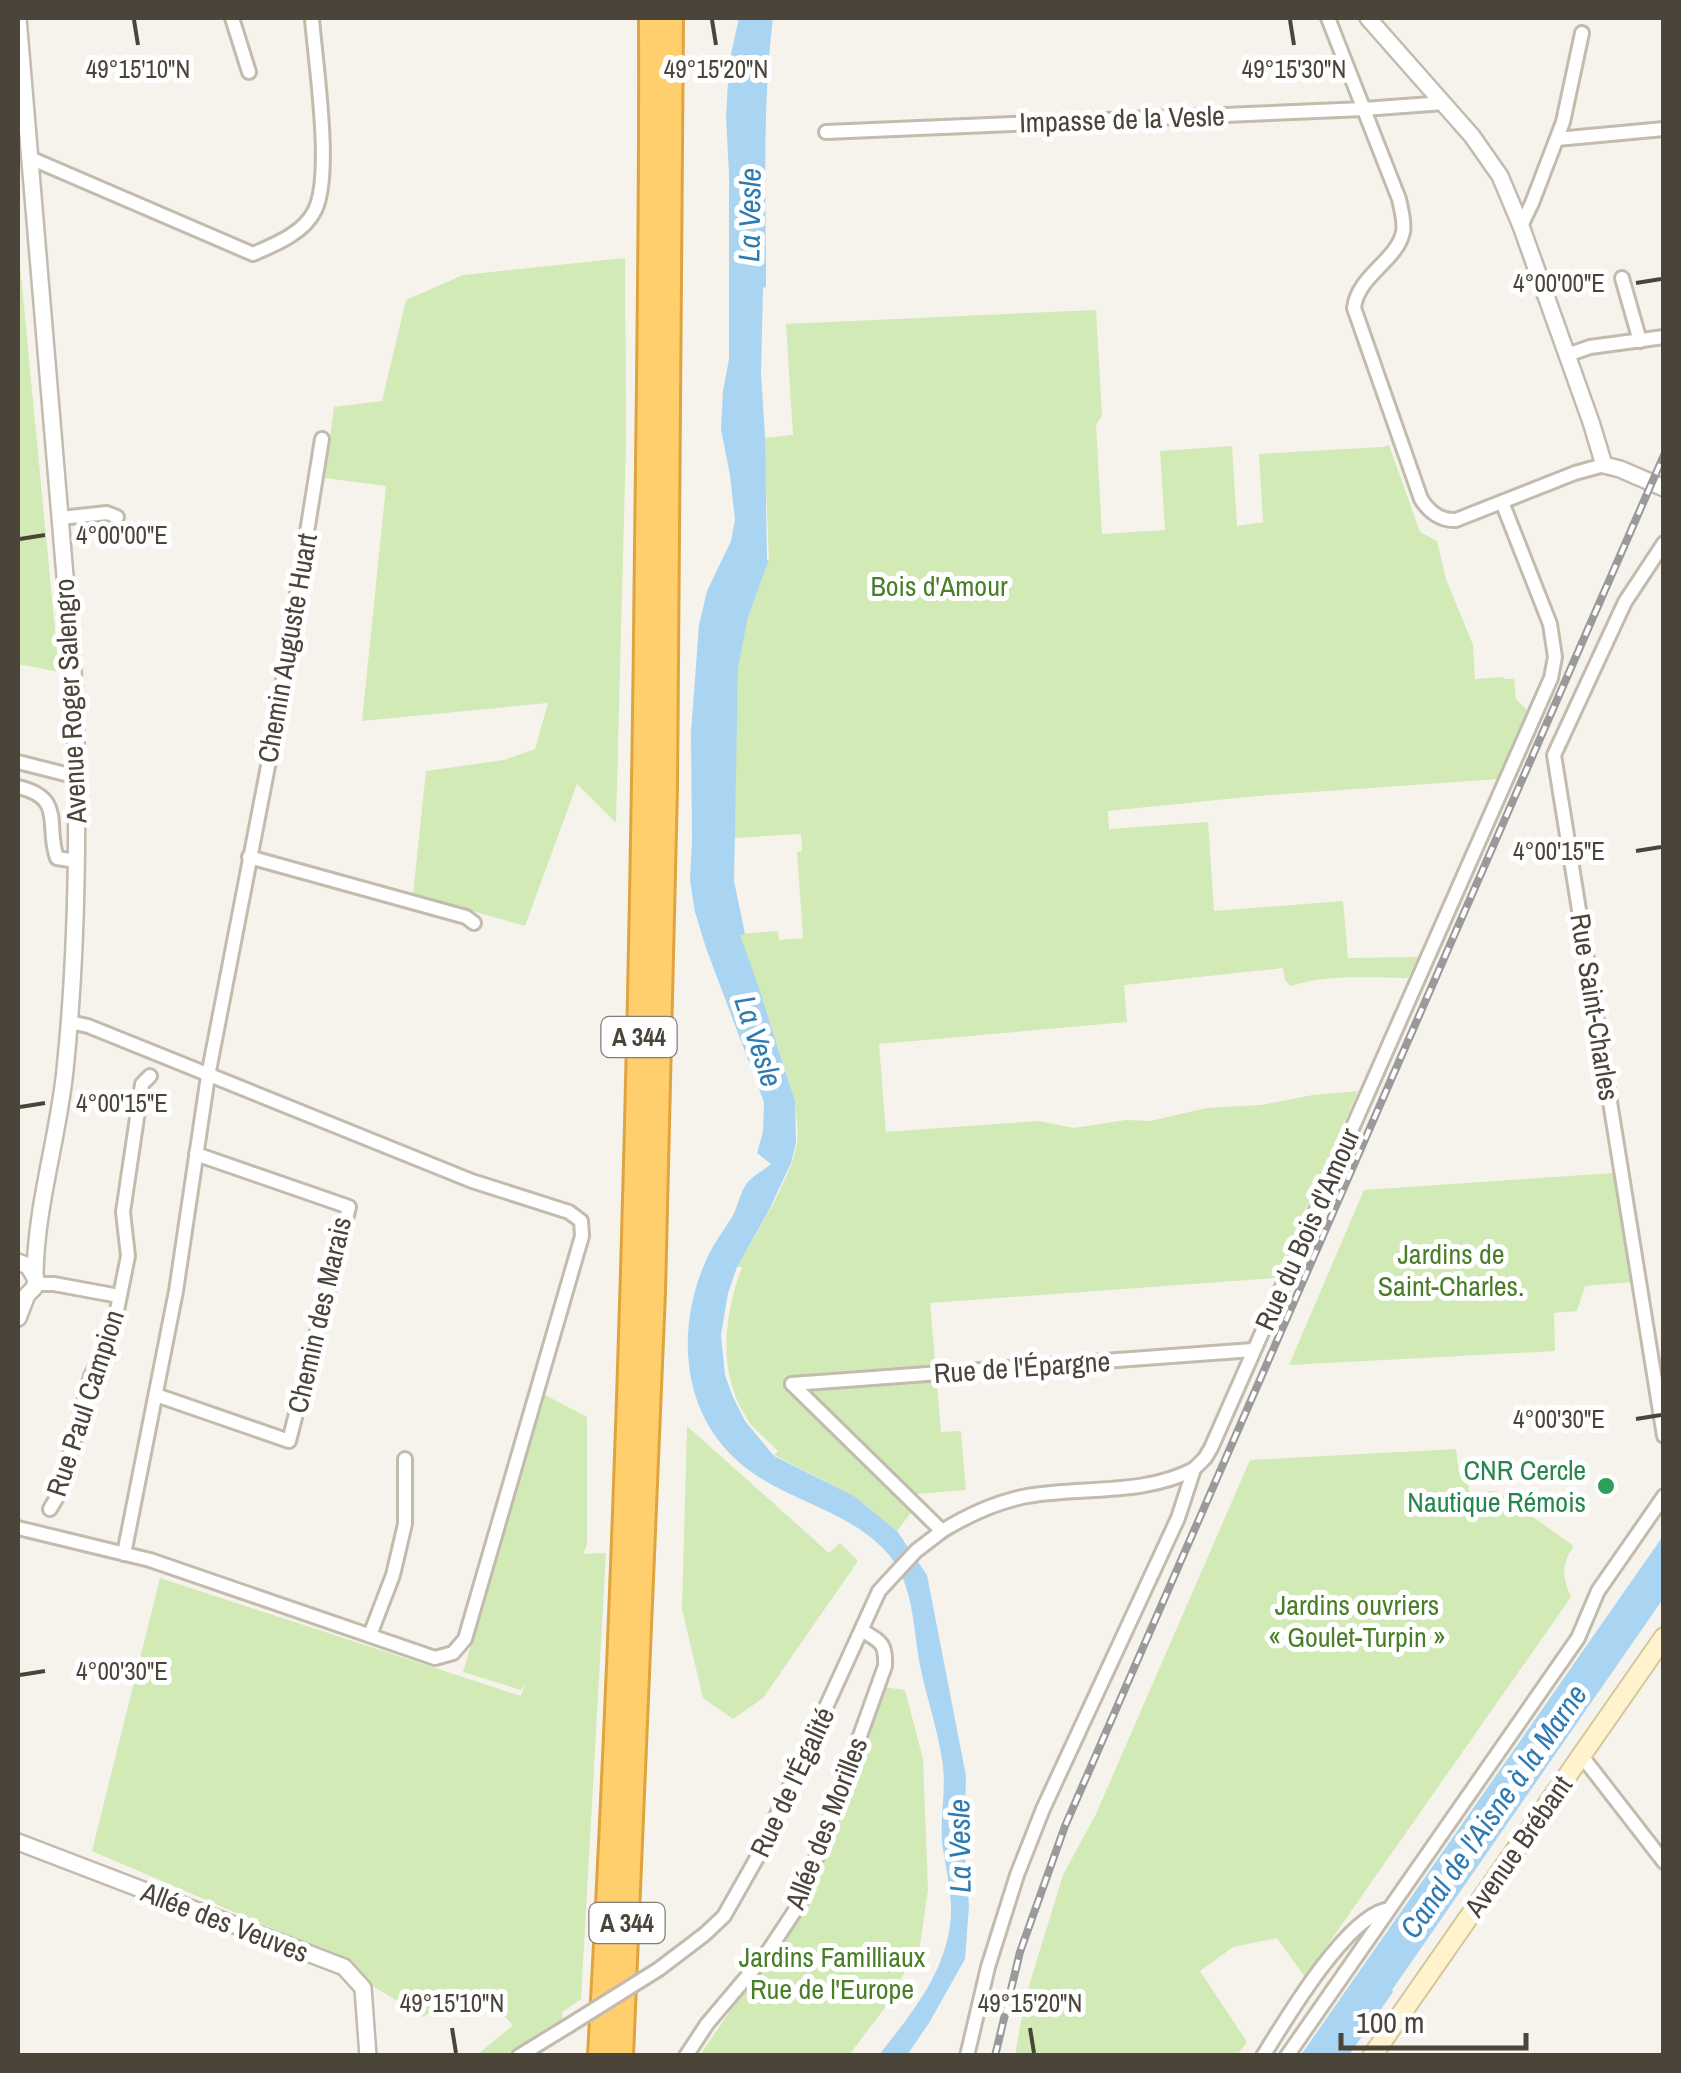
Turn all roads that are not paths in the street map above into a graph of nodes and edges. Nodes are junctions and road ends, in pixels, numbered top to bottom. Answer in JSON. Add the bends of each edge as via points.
{"nodes":[{"id":1,"x":18,"y":18,"type":"edge"},
{"id":2,"x":232,"y":18,"type":"edge"},
{"id":3,"x":312,"y":18,"type":"edge"},
{"id":4,"x":650,"y":18,"type":"edge"},
{"id":5,"x":671,"y":18,"type":"edge"},
{"id":6,"x":1328,"y":18,"type":"edge"},
{"id":7,"x":1374,"y":20,"type":"edge"},
{"id":8,"x":1582,"y":33,"type":"dead end"},
{"id":9,"x":249,"y":72,"type":"dead end"},
{"id":10,"x":1420,"y":75,"type":"junction"},
{"id":11,"x":1444,"y":103,"type":"junction"},
{"id":12,"x":1418,"y":105,"type":"junction"},
{"id":13,"x":1364,"y":108,"type":"junction"},
{"id":14,"x":1664,"y":128,"type":"edge"},
{"id":15,"x":826,"y":132,"type":"dead end"},
{"id":16,"x":1557,"y":139,"type":"junction"},
{"id":17,"x":30,"y":158,"type":"junction"},
{"id":18,"x":1521,"y":226,"type":"junction"},
{"id":19,"x":1622,"y":278,"type":"dead end"},
{"id":20,"x":1664,"y":336,"type":"edge"},
{"id":21,"x":1640,"y":341,"type":"junction"},
{"id":22,"x":1567,"y":355,"type":"junction"},
{"id":23,"x":322,"y":439,"type":"dead end"},
{"id":24,"x":1604,"y":465,"type":"junction"},
{"id":25,"x":1664,"y":488,"type":"edge"},
{"id":26,"x":1502,"y":502,"type":"junction"},
{"id":27,"x":118,"y":517,"type":"dead end"},
{"id":28,"x":60,"y":518,"type":"junction"},
{"id":29,"x":1664,"y":544,"type":"edge"},
{"id":30,"x":18,"y":762,"type":"edge"},
{"id":31,"x":77,"y":777,"type":"junction"},
{"id":32,"x":18,"y":787,"type":"edge"},
{"id":33,"x":249,"y":856,"type":"junction"},
{"id":34,"x":76,"y":861,"type":"junction"},
{"id":35,"x":474,"y":923,"type":"dead end"},
{"id":36,"x":70,"y":1022,"type":"junction"},
{"id":37,"x":150,"y":1076,"type":"dead end"},
{"id":38,"x":208,"y":1076,"type":"junction"},
{"id":39,"x":196,"y":1154,"type":"junction"},
{"id":40,"x":40,"y":1204,"type":"junction"},
{"id":41,"x":18,"y":1259,"type":"edge"},
{"id":42,"x":29,"y":1288,"type":"edge"},
{"id":43,"x":120,"y":1296,"type":"junction"},
{"id":44,"x":18,"y":1318,"type":"edge"},
{"id":45,"x":1253,"y":1350,"type":"junction"},
{"id":46,"x":156,"y":1394,"type":"junction"},
{"id":47,"x":1664,"y":1436,"type":"edge"},
{"id":48,"x":405,"y":1459,"type":"dead end"},
{"id":49,"x":1194,"y":1469,"type":"junction"},
{"id":50,"x":1664,"y":1496,"type":"edge"},
{"id":51,"x":50,"y":1509,"type":"dead end"},
{"id":52,"x":18,"y":1528,"type":"edge"},
{"id":53,"x":942,"y":1532,"type":"junction"},
{"id":54,"x":124,"y":1554,"type":"junction"},
{"id":55,"x":863,"y":1631,"type":"junction"},
{"id":56,"x":370,"y":1635,"type":"junction"},
{"id":57,"x":1664,"y":1637,"type":"edge"},
{"id":58,"x":1581,"y":1755,"type":"junction"},
{"id":59,"x":18,"y":1842,"type":"edge"},
{"id":60,"x":1664,"y":1862,"type":"edge"},
{"id":61,"x":1387,"y":1910,"type":"junction"},
{"id":62,"x":368,"y":2056,"type":"edge"},
{"id":63,"x":518,"y":2056,"type":"edge"},
{"id":64,"x":600,"y":2056,"type":"edge"},
{"id":65,"x":621,"y":2056,"type":"edge"},
{"id":66,"x":686,"y":2056,"type":"edge"},
{"id":67,"x":967,"y":2056,"type":"edge"},
{"id":68,"x":1263,"y":2056,"type":"edge"},
{"id":69,"x":1287,"y":2056,"type":"edge"},
{"id":70,"x":1372,"y":2056,"type":"edge"}],
"edges":[{"from":1,"to":17,"type":"street","name":"Avenue Roger Salengro"},
{"from":2,"to":9,"type":"street"},
{"from":3,"to":17,"type":"street","via":[[322,175],[316,209],[280,242],[253,254]]},
{"from":4,"to":64,"type":"highway","number":"A 344","via":[[645,787],[622,1583]]},
{"from":5,"to":65,"type":"highway","number":"A 344","via":[[666,768]]},
{"from":6,"to":13,"type":"street"},
{"from":7,"to":10,"type":"street"},
{"from":8,"to":16,"type":"street"},
{"from":10,"to":11,"type":"street"},
{"from":10,"to":12,"type":"street"},
{"from":11,"to":12,"type":"street","name":"Impasse de la Vesle"},
{"from":11,"to":18,"type":"street","via":[[1500,176]]},
{"from":12,"to":13,"type":"street","name":"Impasse de la Vesle"},
{"from":13,"to":15,"type":"street","name":"Impasse de la Vesle"},
{"from":13,"to":26,"type":"street","via":[[1398,199],[1403,234],[1358,292],[1356,318],[1424,505],[1450,520]]},
{"from":14,"to":16,"type":"street"},
{"from":16,"to":18,"type":"street"},
{"from":17,"to":28,"type":"street","name":"Avenue Roger Salengro"},
{"from":18,"to":22,"type":"street"},
{"from":19,"to":21,"type":"street"},
{"from":20,"to":21,"type":"street"},
{"from":21,"to":22,"type":"street"},
{"from":22,"to":24,"type":"street"},
{"from":23,"to":33,"type":"street","name":"Chemin Auguste Huart"},
{"from":24,"to":25,"type":"street"},
{"from":24,"to":26,"type":"street"},
{"from":26,"to":45,"type":"street","name":"Rue du Bois d'Amour","via":[[1550,624],[1551,678]]},
{"from":27,"to":28,"type":"street"},
{"from":28,"to":31,"type":"street","name":"Avenue Roger Salengro"},
{"from":29,"to":47,"type":"street","name":"Rue Saint-Charles","via":[[1625,602],[1554,755]]},
{"from":30,"to":31,"type":"street"},
{"from":31,"to":34,"type":"street","name":"Avenue Roger Salengro"},
{"from":32,"to":34,"type":"street","via":[[34,791],[54,818],[57,858]]},
{"from":33,"to":35,"type":"street"},
{"from":33,"to":38,"type":"street","name":"Chemin Auguste Huart"},
{"from":34,"to":36,"type":"street","name":"Avenue Roger Salengro"},
{"from":36,"to":38,"type":"street"},
{"from":36,"to":40,"type":"street","name":"Avenue Roger Salengro"},
{"from":37,"to":43,"type":"street","name":"Rue Paul Campion","via":[[142,1084],[123,1212],[128,1256]]},
{"from":38,"to":39,"type":"street"},
{"from":38,"to":56,"type":"street","via":[[581,1221],[465,1639],[435,1658]]},
{"from":39,"to":46,"type":"street"},
{"from":39,"to":46,"type":"street","name":"Chemin des Marais","via":[[349,1207],[289,1441]]},
{"from":40,"to":41,"type":"street","name":"Avenue Roger Salengro"},
{"from":40,"to":42,"type":"street","name":"Avenue Roger Salengro"},
{"from":41,"to":42,"type":"street","name":"Avenue Roger Salengro","via":[[28,1266]]},
{"from":42,"to":43,"type":"street","name":"Rue Paul Campion","via":[[54,1284]]},
{"from":42,"to":44,"type":"street","name":"Avenue Roger Salengro"},
{"from":43,"to":51,"type":"street","name":"Rue Paul Campion"},
{"from":45,"to":49,"type":"street","name":"Rue du Bois d'Amour","via":[[1210,1448]]},
{"from":45,"to":53,"type":"street","name":"Rue de l'Épargne","via":[[792,1384]]},
{"from":46,"to":54,"type":"street"},
{"from":48,"to":56,"type":"street","via":[[406,1524]]},
{"from":49,"to":53,"type":"street","via":[[1149,1484],[1026,1496]]},
{"from":49,"to":67,"type":"street","name":"Rue du Bois d'Amour","via":[[1017,1875]]},
{"from":50,"to":61,"type":"street","via":[[1598,1592],[1578,1638]]},
{"from":52,"to":54,"type":"street"},
{"from":53,"to":55,"type":"street","name":"Rue de l'Égalité","via":[[880,1591]]},
{"from":54,"to":56,"type":"street"},
{"from":55,"to":63,"type":"street","name":"Rue de l'Égalité","bridge":true,"via":[[724,1916],[659,1969]]},
{"from":55,"to":66,"type":"street","name":"Allée des Morilles","via":[[880,1640],[885,1666],[800,1904]]},
{"from":57,"to":58,"type":"main road","name":"Avenue Brébant"},
{"from":58,"to":60,"type":"street"},
{"from":58,"to":70,"type":"main road","name":"Avenue Brébant"},
{"from":59,"to":62,"type":"street","name":"Allée des Veuves","via":[[344,1967],[363,1988]]},
{"from":61,"to":68,"type":"street","via":[[1348,1933]]},
{"from":61,"to":69,"type":"street"}]}
